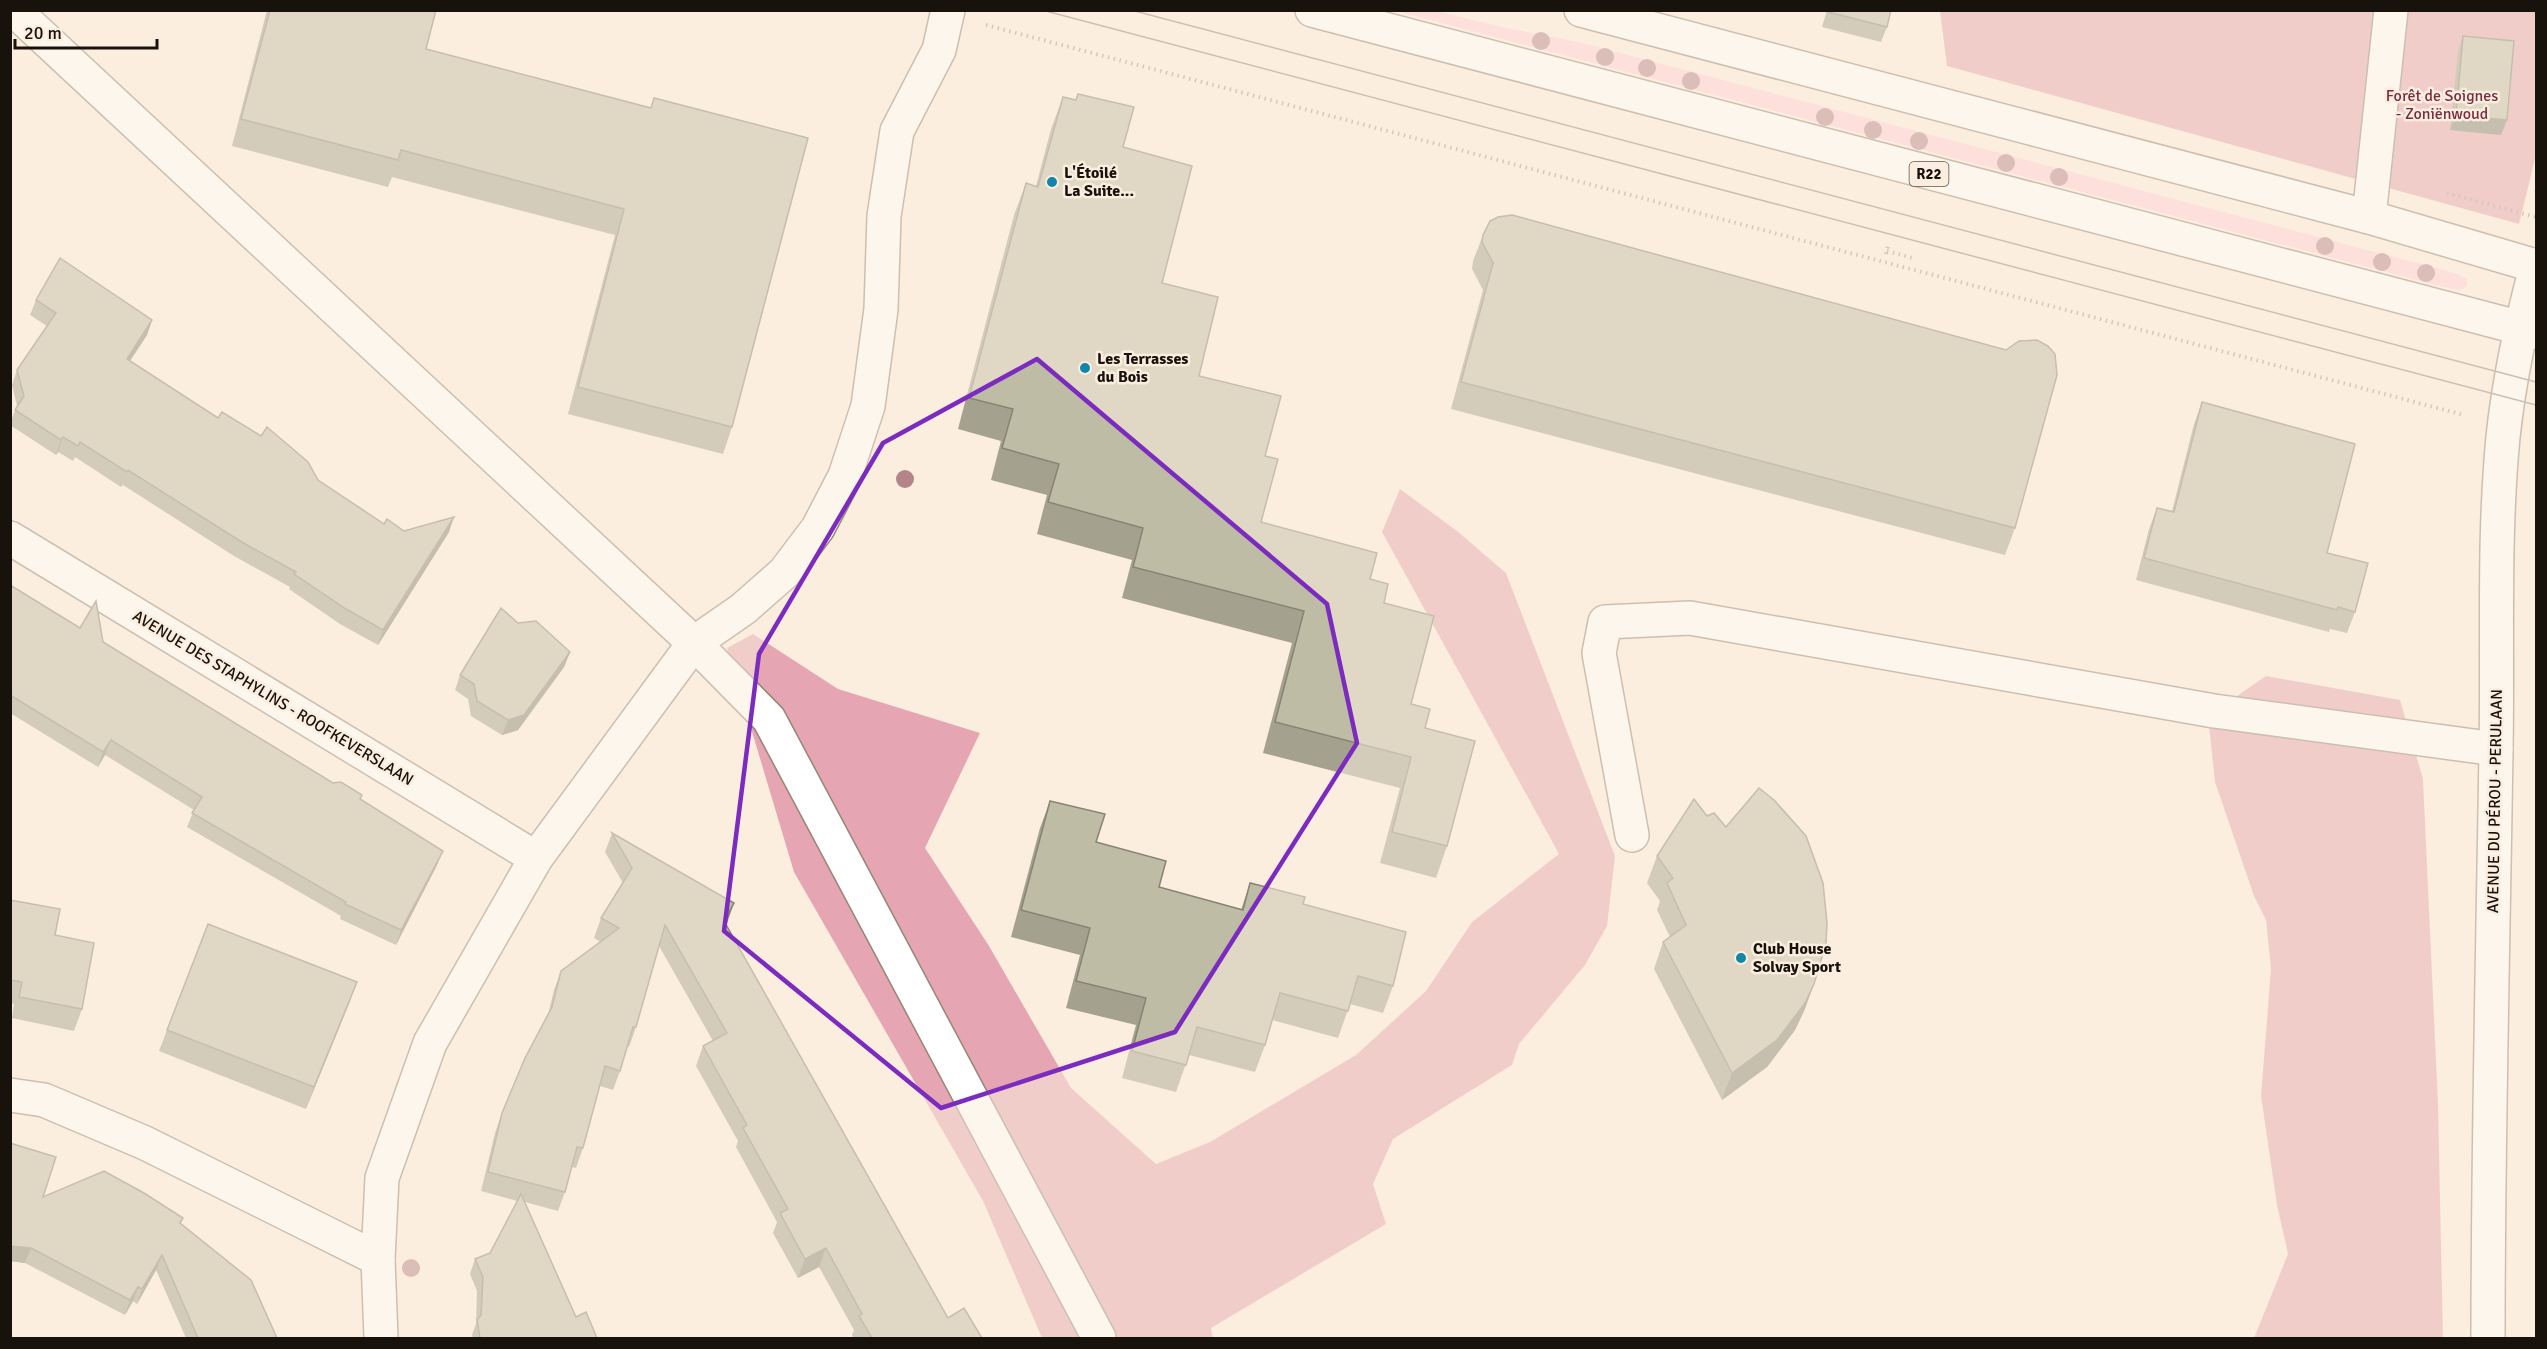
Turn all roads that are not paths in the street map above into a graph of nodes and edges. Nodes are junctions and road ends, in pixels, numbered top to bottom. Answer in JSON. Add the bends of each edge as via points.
{"nodes":[{"id":1,"x":1312,"y":10,"type":"edge"},
{"id":2,"x":1581,"y":10,"type":"edge"},
{"id":3,"x":2391,"y":10,"type":"edge"},
{"id":4,"x":948,"y":13,"type":"edge"},
{"id":5,"x":15,"y":16,"type":"edge"},
{"id":6,"x":2369,"y":217,"type":"junction"},
{"id":7,"x":2536,"y":267,"type":"edge"},
{"id":8,"x":2528,"y":330,"type":"edge"},
{"id":9,"x":10,"y":538,"type":"edge"},
{"id":10,"x":694,"y":643,"type":"junction"},
{"id":11,"x":2496,"y":749,"type":"junction"},
{"id":12,"x":1632,"y":835,"type":"dead end"},
{"id":13,"x":536,"y":858,"type":"junction"},
{"id":14,"x":10,"y":1095,"type":"edge"},
{"id":15,"x":378,"y":1259,"type":"junction"},
{"id":16,"x":381,"y":1338,"type":"edge"},
{"id":17,"x":1099,"y":1338,"type":"edge"},
{"id":18,"x":2488,"y":1338,"type":"edge"}],
"edges":[{"from":1,"to":8,"type":"street","number":"R22"},
{"from":2,"to":6,"type":"street"},
{"from":3,"to":6,"type":"street"},
{"from":4,"to":10,"type":"street","via":[[939,50],[897,130],[884,216],[881,309],[868,406],[845,476],[818,528],[784,573],[743,609]]},
{"from":5,"to":10,"type":"street"},
{"from":6,"to":7,"type":"street"},
{"from":7,"to":8,"type":"street","name":"AVENUE DU PÉROU - PERULAAN"},
{"from":8,"to":11,"type":"street","name":"AVENUE DU PÉROU - PERULAAN","via":[[2505,427],[2498,528]]},
{"from":9,"to":13,"type":"street","name":"AVENUE DES STAPHYLINS - ROOFKEVERSLAAN"},
{"from":10,"to":13,"type":"street"},
{"from":10,"to":17,"type":"street","via":[[769,719]]},
{"from":11,"to":12,"type":"street","via":[[2214,711],[1690,618],[1605,622],[1599,653]]},
{"from":11,"to":18,"type":"street","name":"AVENUE DU PÉROU - PERULAAN","via":[[2488,1105]]},
{"from":13,"to":15,"type":"street","via":[[430,1043],[382,1179]]},
{"from":14,"to":15,"type":"street","via":[[44,1100],[145,1143]]},
{"from":15,"to":16,"type":"street"}]}
